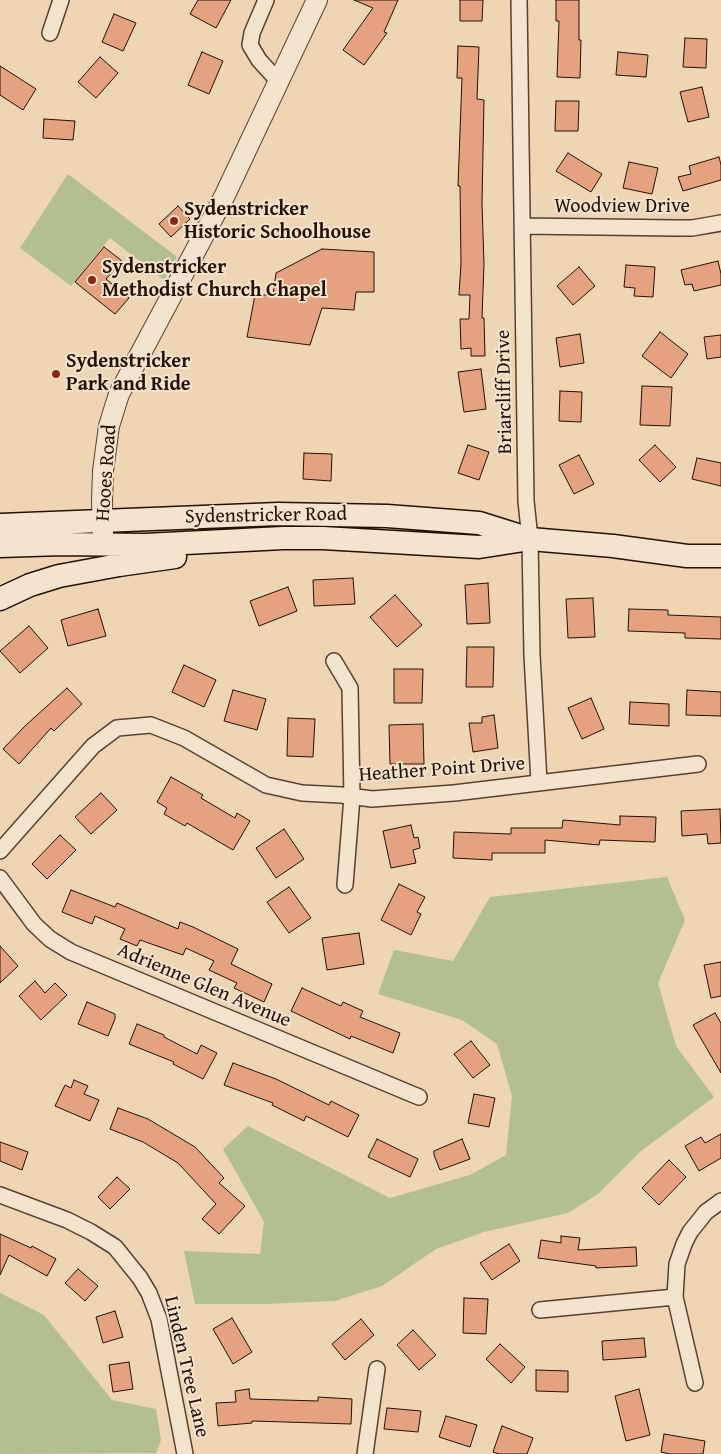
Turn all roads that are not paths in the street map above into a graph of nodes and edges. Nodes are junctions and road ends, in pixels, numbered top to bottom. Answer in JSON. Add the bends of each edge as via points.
{"nodes":[{"id":1,"x":61,"y":0,"type":"edge"},
{"id":2,"x":266,"y":0,"type":"edge"},
{"id":3,"x":317,"y":0,"type":"edge"},
{"id":4,"x":519,"y":0,"type":"edge"},
{"id":5,"x":50,"y":33,"type":"dead end"},
{"id":6,"x":279,"y":82,"type":"junction"},
{"id":7,"x":721,"y":222,"type":"edge"},
{"id":8,"x":523,"y":226,"type":"junction"},
{"id":9,"x":102,"y":521,"type":"junction"},
{"id":10,"x":0,"y":524,"type":"edge"},
{"id":11,"x":283,"y":538,"type":"junction"},
{"id":12,"x":530,"y":539,"type":"junction"},
{"id":13,"x":103,"y":544,"type":"junction"},
{"id":14,"x":0,"y":546,"type":"edge"},
{"id":15,"x":721,"y":556,"type":"edge"},
{"id":16,"x":0,"y":600,"type":"edge"},
{"id":17,"x":334,"y":661,"type":"dead end"},
{"id":18,"x":698,"y":764,"type":"dead end"},
{"id":19,"x":539,"y":782,"type":"junction"},
{"id":20,"x":352,"y":797,"type":"junction"},
{"id":21,"x":0,"y":851,"type":"edge"},
{"id":22,"x":0,"y":878,"type":"edge"},
{"id":23,"x":345,"y":885,"type":"dead end"},
{"id":24,"x":418,"y":1097,"type":"dead end"},
{"id":25,"x":0,"y":1195,"type":"edge"},
{"id":26,"x":721,"y":1201,"type":"edge"},
{"id":27,"x":675,"y":1297,"type":"junction"},
{"id":28,"x":540,"y":1310,"type":"dead end"},
{"id":29,"x":377,"y":1370,"type":"dead end"},
{"id":30,"x":695,"y":1383,"type":"dead end"},
{"id":31,"x":185,"y":1454,"type":"edge"},
{"id":32,"x":365,"y":1454,"type":"edge"}],
"edges":[{"from":1,"to":5,"type":"street"},
{"from":2,"to":6,"type":"street","via":[[250,45]]},
{"from":3,"to":6,"type":"street","name":"Hooes Road"},
{"from":4,"to":8,"type":"street","name":"Briarcliff Drive"},
{"from":6,"to":9,"type":"street","name":"Hooes Road","via":[[224,197],[119,394],[107,440]]},
{"from":7,"to":8,"type":"street","name":"Woodview Drive","via":[[692,228]]},
{"from":8,"to":12,"type":"street","name":"Briarcliff Drive","via":[[526,501]]},
{"from":9,"to":10,"type":"main road","name":"Sydenstricker Road"},
{"from":9,"to":12,"type":"main road","name":"Sydenstricker Road","via":[[278,514],[387,516],[479,523]]},
{"from":9,"to":13,"type":"street","name":"Hooes Road"},
{"from":11,"to":12,"type":"main road","name":"Sydenstricker Road","via":[[480,547]]},
{"from":11,"to":13,"type":"main road","name":"Sydenstricker Road"},
{"from":11,"to":16,"type":"main road","via":[[226,551],[60,576],[30,585]]},
{"from":12,"to":15,"type":"main road","name":"Sydenstricker Road","via":[[688,556]]},
{"from":12,"to":19,"type":"street","name":"Briarcliff Drive"},
{"from":13,"to":14,"type":"main road","name":"Sydenstricker Road"},
{"from":17,"to":20,"type":"street","via":[[350,688]]},
{"from":18,"to":19,"type":"street","name":"Heather Point Drive"},
{"from":19,"to":20,"type":"street","name":"Heather Point Drive","via":[[436,794],[372,799]]},
{"from":20,"to":21,"type":"street","name":"Heather Point Drive","via":[[302,793],[266,785],[184,738],[150,724],[117,728],[93,746]]},
{"from":20,"to":23,"type":"street"},
{"from":22,"to":24,"type":"street","name":"Adrienne Glen Avenue","via":[[34,924],[71,952]]},
{"from":25,"to":31,"type":"street","name":"Linden Tree Lane","via":[[91,1232],[115,1247],[140,1278],[159,1319]]},
{"from":26,"to":27,"type":"street","via":[[697,1221],[684,1244],[677,1264]]},
{"from":27,"to":28,"type":"street"},
{"from":27,"to":30,"type":"street"},
{"from":29,"to":32,"type":"street"}]}
